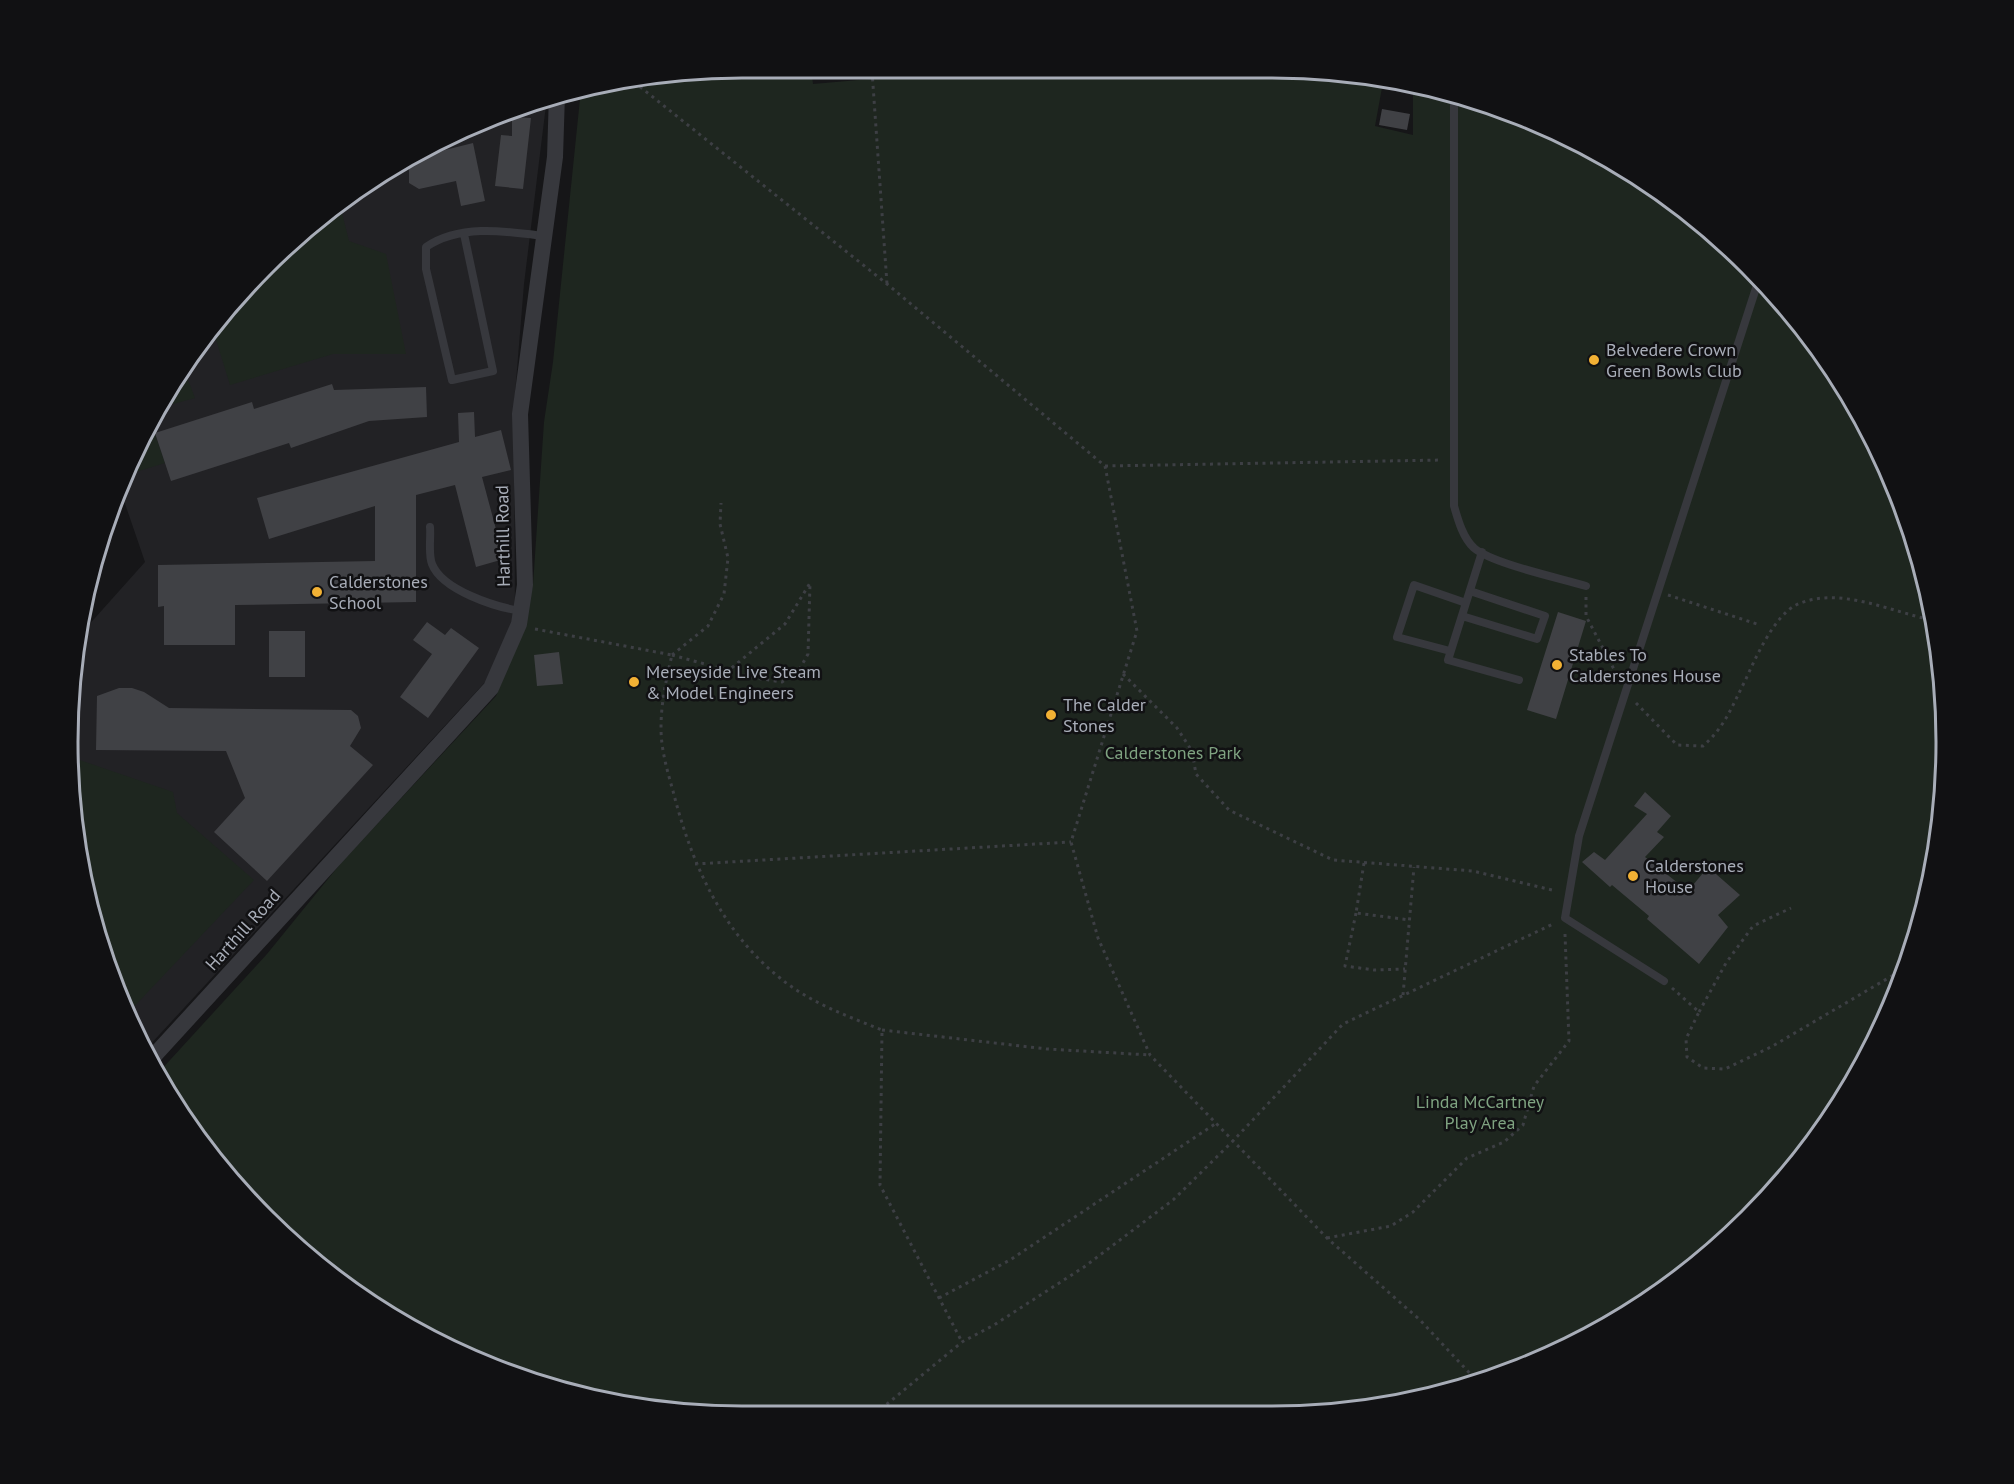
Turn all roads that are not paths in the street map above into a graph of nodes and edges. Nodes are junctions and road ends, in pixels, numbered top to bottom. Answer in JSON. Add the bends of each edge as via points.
{"nodes":[{"id":1,"x":1454,"y":104,"type":"edge"},
{"id":2,"x":557,"y":105,"type":"edge"},
{"id":3,"x":464,"y":234,"type":"junction"},
{"id":4,"x":543,"y":236,"type":"junction"},
{"id":5,"x":1756,"y":288,"type":"edge"},
{"id":6,"x":430,"y":527,"type":"dead end"},
{"id":7,"x":1482,"y":552,"type":"junction"},
{"id":8,"x":1586,"y":586,"type":"road end"},
{"id":9,"x":1470,"y":591,"type":"junction"},
{"id":10,"x":1466,"y":603,"type":"junction"},
{"id":11,"x":1462,"y":616,"type":"junction"},
{"id":12,"x":520,"y":618,"type":"junction"},
{"id":13,"x":1450,"y":651,"type":"junction"},
{"id":14,"x":1519,"y":680,"type":"dead end"},
{"id":15,"x":1664,"y":981,"type":"road end"},
{"id":16,"x":156,"y":1054,"type":"edge"}],
"edges":[{"from":1,"to":7,"type":"lane","via":[[1454,506],[1460,527],[1474,548]]},
{"from":2,"to":4,"type":"street","name":"Harthill Road","via":[[555,156]]},
{"from":3,"to":3,"type":"lane","via":[[438,239],[426,247],[426,269],[452,380],[493,371]]},
{"from":3,"to":4,"type":"lane","via":[[489,230]]},
{"from":4,"to":12,"type":"street","name":"Harthill Road","via":[[520,414],[525,585]]},
{"from":5,"to":15,"type":"lane","via":[[1579,836],[1565,918]]},
{"from":6,"to":12,"type":"lane","via":[[431,562],[438,576]]},
{"from":7,"to":8,"type":"lane"},
{"from":7,"to":9,"type":"lane"},
{"from":9,"to":10,"type":"lane"},
{"from":9,"to":11,"type":"lane","via":[[1545,616],[1537,639]]},
{"from":10,"to":11,"type":"lane"},
{"from":10,"to":13,"type":"lane","via":[[1414,585],[1398,637]]},
{"from":11,"to":13,"type":"lane"},
{"from":12,"to":16,"type":"street","name":"Harthill Road","via":[[491,688]]},
{"from":13,"to":14,"type":"lane","via":[[1448,660]]}]}
